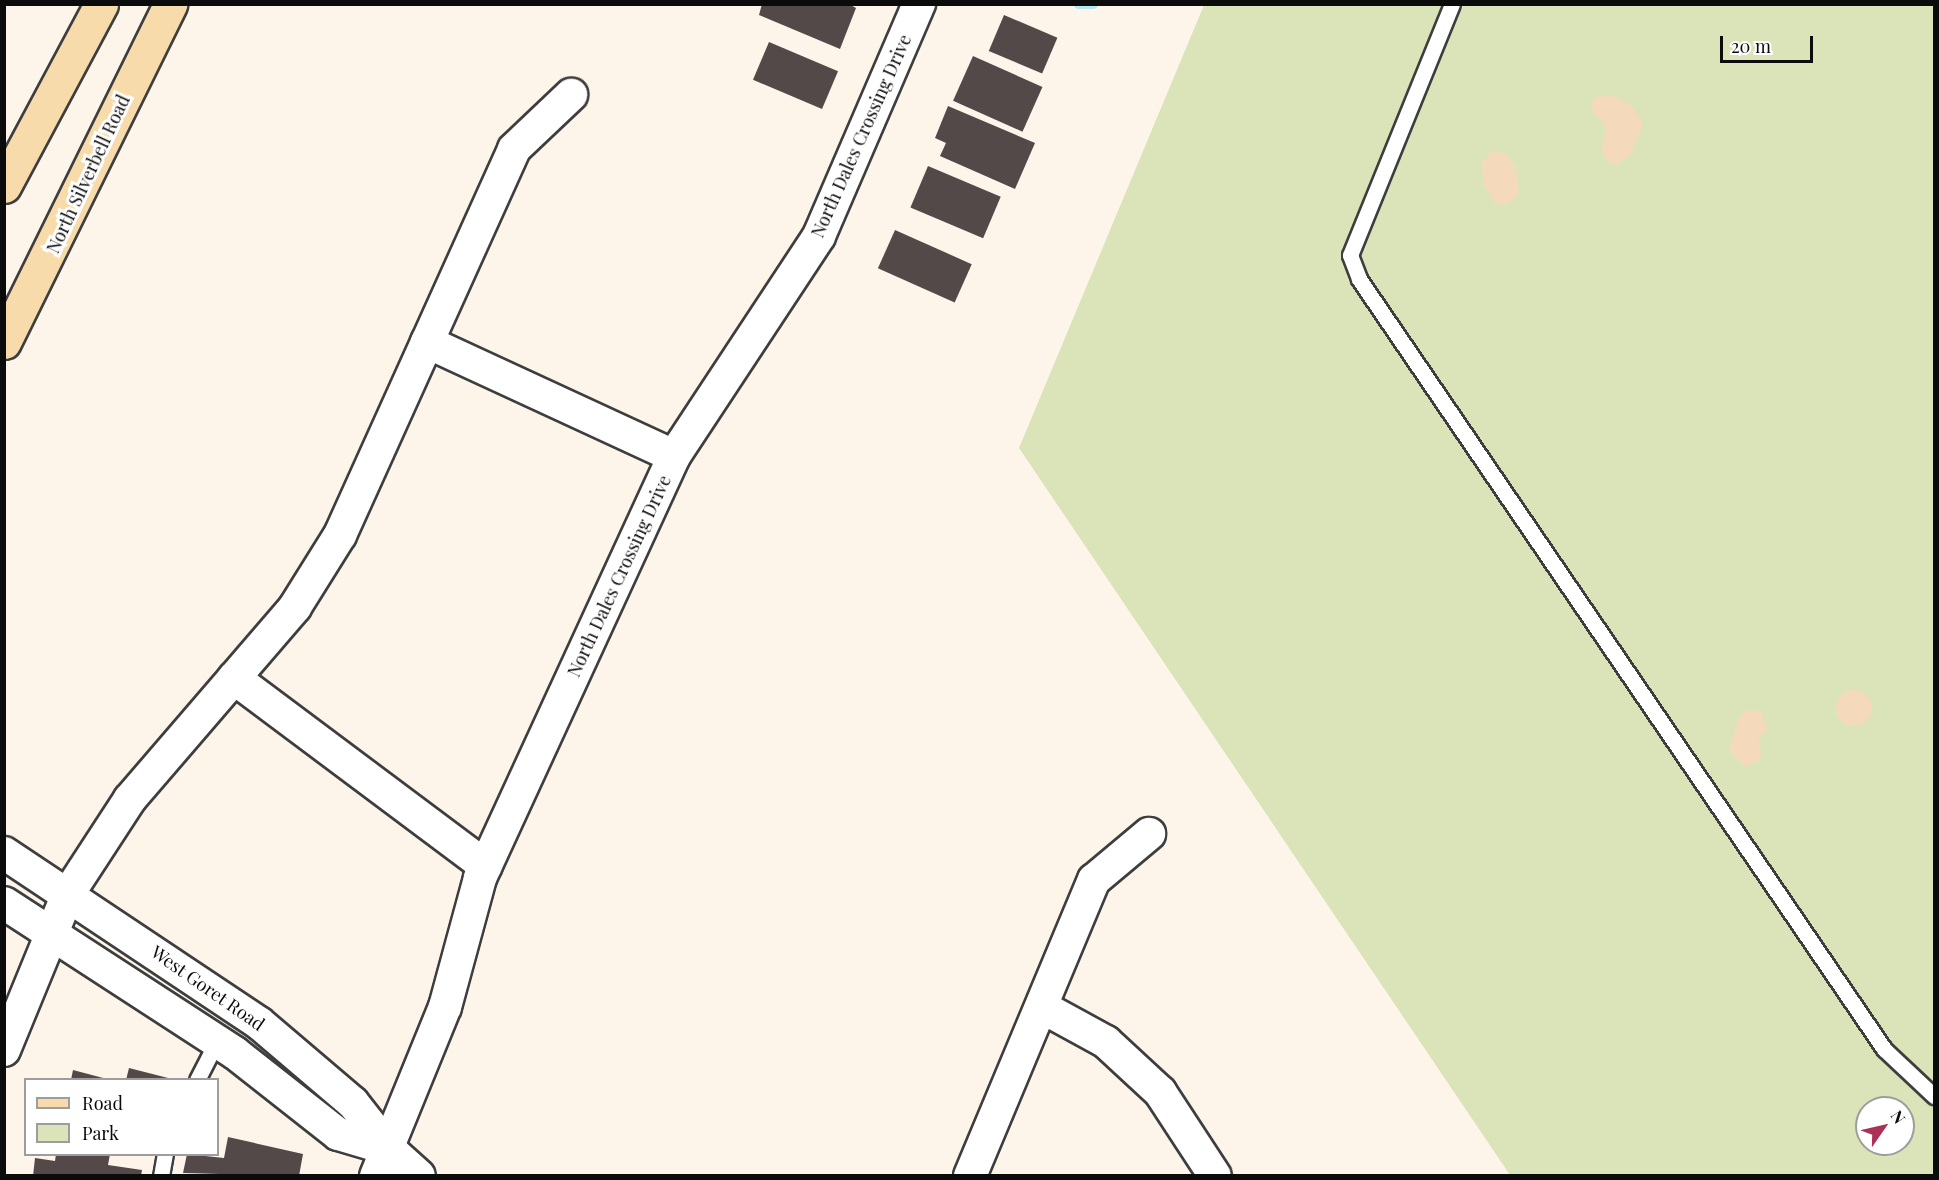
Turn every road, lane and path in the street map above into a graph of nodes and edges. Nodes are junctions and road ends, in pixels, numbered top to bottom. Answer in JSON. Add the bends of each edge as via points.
{"nodes":[{"id":1,"x":102,"y":4,"type":"edge"},
{"id":2,"x":170,"y":4,"type":"edge"},
{"id":3,"x":919,"y":4,"type":"edge"},
{"id":4,"x":1452,"y":4,"type":"edge"},
{"id":5,"x":572,"y":95,"type":"dead end"},
{"id":6,"x":4,"y":186,"type":"edge"},
{"id":7,"x":4,"y":342,"type":"edge"},
{"id":8,"x":427,"y":342,"type":"junction"},
{"id":9,"x":674,"y":456,"type":"junction"},
{"id":10,"x":234,"y":678,"type":"junction"},
{"id":11,"x":1149,"y":834,"type":"dead end"},
{"id":12,"x":4,"y":853,"type":"edge"},
{"id":13,"x":485,"y":866,"type":"junction"},
{"id":14,"x":68,"y":894,"type":"junction"},
{"id":15,"x":4,"y":903,"type":"edge"},
{"id":16,"x":51,"y":931,"type":"junction"},
{"id":17,"x":1042,"y":1007,"type":"junction"},
{"id":18,"x":217,"y":1041,"type":"junction"},
{"id":19,"x":4,"y":1050,"type":"edge"},
{"id":20,"x":198,"y":1078,"type":"edge"},
{"id":21,"x":1935,"y":1096,"type":"edge"},
{"id":22,"x":165,"y":1156,"type":"edge"},
{"id":23,"x":383,"y":1162,"type":"edge"},
{"id":24,"x":161,"y":1176,"type":"edge"},
{"id":25,"x":419,"y":1176,"type":"edge"},
{"id":26,"x":970,"y":1176,"type":"edge"},
{"id":27,"x":1215,"y":1176,"type":"edge"}],
"edges":[{"from":1,"to":6,"type":"main road"},
{"from":2,"to":7,"type":"main road","name":"North Silverbell Road"},
{"from":3,"to":9,"type":"street","name":"North Dales Crossing Drive","via":[[819,236]]},
{"from":4,"to":21,"type":"lane","via":[[1350,255],[1359,279],[1884,1049]]},
{"from":5,"to":8,"type":"street","via":[[514,149]]},
{"from":8,"to":9,"type":"street"},
{"from":8,"to":10,"type":"street","via":[[340,536],[295,607]]},
{"from":9,"to":13,"type":"street","name":"North Dales Crossing Drive"},
{"from":10,"to":13,"type":"street"},
{"from":10,"to":14,"type":"street","via":[[130,799]]},
{"from":11,"to":17,"type":"street","via":[[1094,880]]},
{"from":12,"to":14,"type":"street","name":"West Goret Road"},
{"from":13,"to":23,"type":"street","name":"North Dales Crossing Drive","via":[[445,1007]]},
{"from":14,"to":16,"type":"street"},
{"from":14,"to":23,"type":"street","name":"West Goret Road","via":[[259,1023],[353,1103]]},
{"from":15,"to":16,"type":"street","name":"West Goret Road"},
{"from":16,"to":18,"type":"street","name":"West Goret Road"},
{"from":16,"to":19,"type":"street"},
{"from":17,"to":26,"type":"street"},
{"from":17,"to":27,"type":"street","via":[[1106,1042],[1160,1092]]},
{"from":18,"to":20,"type":"lane"},
{"from":18,"to":23,"type":"street","name":"West Goret Road","via":[[338,1134]]},
{"from":22,"to":24,"type":"lane"},
{"from":23,"to":25,"type":"street","name":"West Goret Road"}]}
